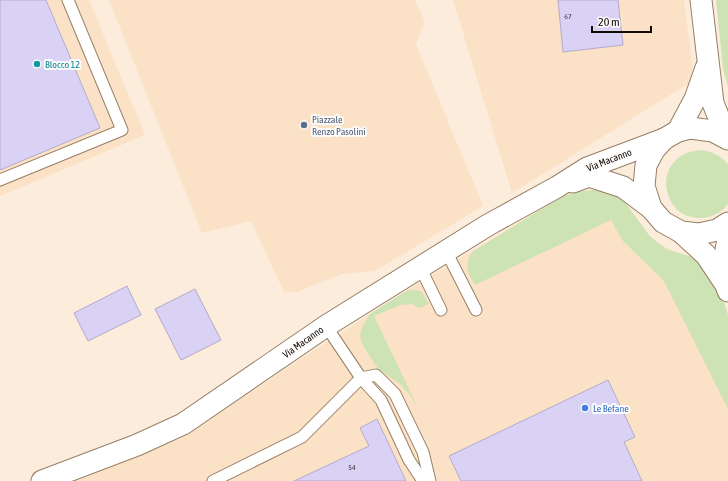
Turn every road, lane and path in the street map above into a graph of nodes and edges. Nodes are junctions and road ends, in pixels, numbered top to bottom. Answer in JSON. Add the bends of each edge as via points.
{"nodes":[{"id":1,"x":68,"y":0,"type":"edge"},
{"id":2,"x":701,"y":0,"type":"edge"},
{"id":3,"x":708,"y":64,"type":"junction"},
{"id":4,"x":671,"y":135,"type":"junction"},
{"id":5,"x":728,"y":138,"type":"edge"},
{"id":6,"x":0,"y":180,"type":"edge"},
{"id":7,"x":557,"y":187,"type":"junction"},
{"id":8,"x":651,"y":208,"type":"junction"},
{"id":9,"x":728,"y":223,"type":"edge"},
{"id":10,"x":681,"y":232,"type":"junction"},
{"id":11,"x":728,"y":240,"type":"edge"},
{"id":12,"x":446,"y":251,"type":"junction"},
{"id":13,"x":420,"y":267,"type":"junction"},
{"id":14,"x":727,"y":288,"type":"edge"},
{"id":15,"x":441,"y":310,"type":"dead end"},
{"id":16,"x":476,"y":310,"type":"dead end"},
{"id":17,"x":326,"y":326,"type":"junction"},
{"id":18,"x":361,"y":378,"type":"junction"},
{"id":19,"x":42,"y":481,"type":"edge"},
{"id":20,"x":213,"y":481,"type":"edge"},
{"id":21,"x":423,"y":481,"type":"edge"},
{"id":22,"x":430,"y":481,"type":"edge"}],
"edges":[{"from":1,"to":6,"type":"lane","via":[[122,130]]},
{"from":2,"to":3,"type":"street","name":"Via Macanno"},
{"from":3,"to":4,"type":"street","name":"Via Macanno","via":[[695,99]]},
{"from":3,"to":5,"type":"street","name":"Via Macanno","via":[[713,103]]},
{"from":4,"to":5,"type":"street","name":"Via Macanno","via":[[690,128],[713,131]]},
{"from":4,"to":7,"type":"street","name":"Via Macanno","via":[[587,168]]},
{"from":4,"to":8,"type":"street","name":"Via Macanno","via":[[654,150],[646,165],[644,186]]},
{"from":7,"to":8,"type":"street","name":"Via Macanno","via":[[589,176],[623,186]]},
{"from":7,"to":12,"type":"street","name":"Via Macanno"},
{"from":8,"to":10,"type":"street","name":"Via Macanno","via":[[663,222]]},
{"from":9,"to":10,"type":"street","name":"Via Macanno","via":[[718,230],[699,234]]},
{"from":10,"to":14,"type":"street","via":[[706,255]]},
{"from":11,"to":14,"type":"street"},
{"from":12,"to":13,"type":"street","name":"Via Macanno"},
{"from":12,"to":16,"type":"lane"},
{"from":13,"to":15,"type":"lane"},
{"from":13,"to":17,"type":"street","name":"Via Macanno"},
{"from":17,"to":18,"type":"lane"},
{"from":17,"to":19,"type":"street","name":"Via Macanno","via":[[183,424],[137,445]]},
{"from":18,"to":20,"type":"lane","via":[[302,437]]},
{"from":18,"to":21,"type":"lane","via":[[381,400],[409,460]]},
{"from":18,"to":22,"type":"lane","via":[[376,375],[395,394],[423,452]]}]}
